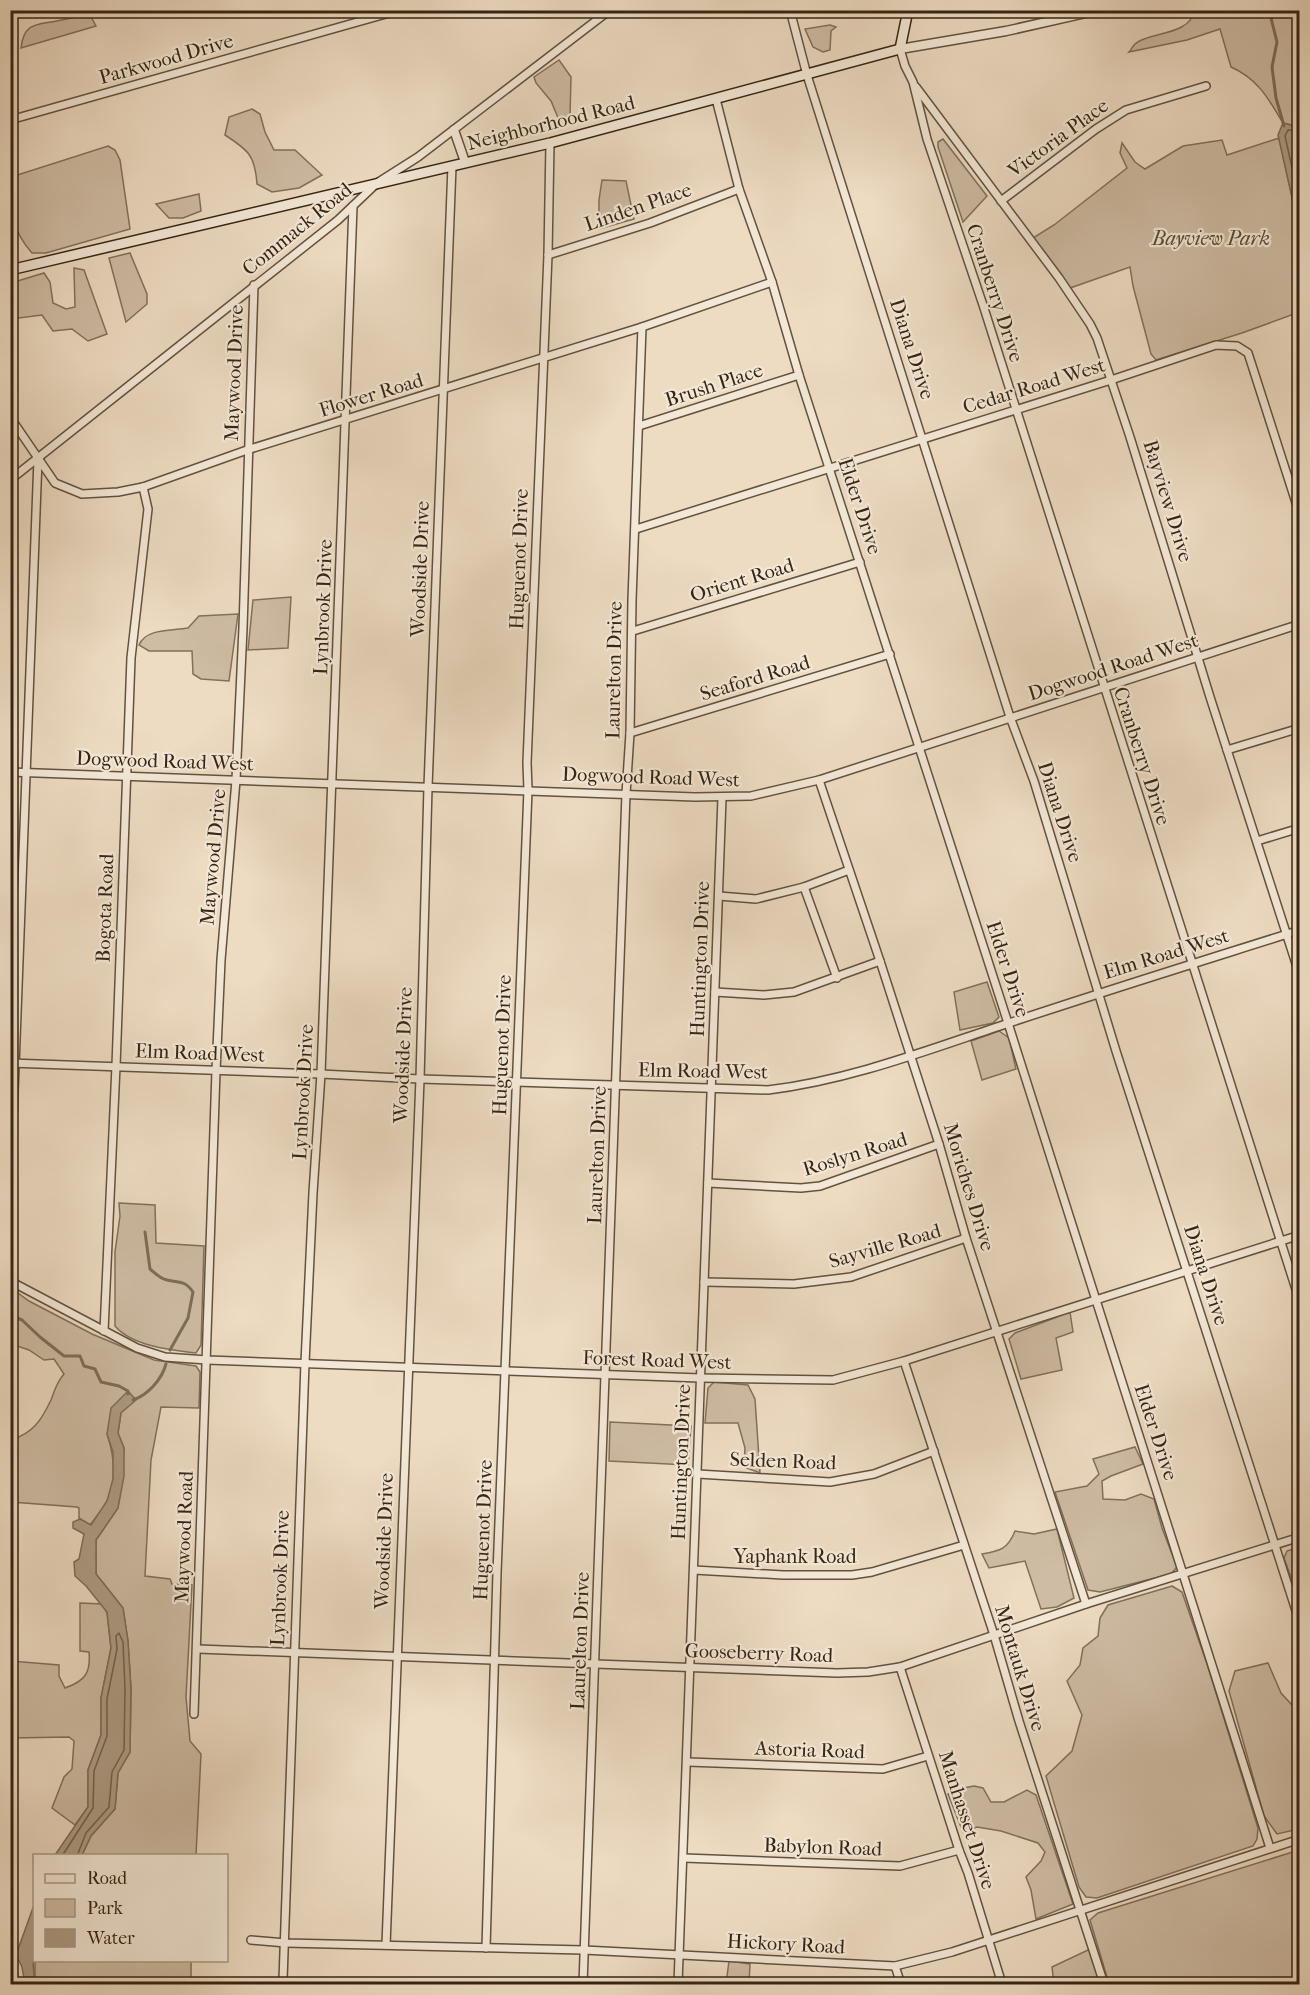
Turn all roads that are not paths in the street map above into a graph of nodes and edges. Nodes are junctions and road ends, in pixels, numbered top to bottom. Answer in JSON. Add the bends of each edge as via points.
{"nodes":[{"id":1,"x":400,"y":10,"type":"edge"},
{"id":2,"x":610,"y":10,"type":"edge"},
{"id":3,"x":790,"y":10,"type":"edge"},
{"id":4,"x":908,"y":10,"type":"edge"},
{"id":5,"x":1100,"y":10,"type":"edge"},
{"id":6,"x":900,"y":49,"type":"junction"},
{"id":7,"x":807,"y":75,"type":"junction"},
{"id":8,"x":913,"y":82,"type":"junction"},
{"id":9,"x":1206,"y":86,"type":"dead end"},
{"id":10,"x":716,"y":99,"type":"junction"},
{"id":11,"x":10,"y":120,"type":"edge"},
{"id":12,"x":454,"y":130,"type":"junction"},
{"id":13,"x":550,"y":143,"type":"junction"},
{"id":14,"x":465,"y":162,"type":"junction"},
{"id":15,"x":452,"y":166,"type":"junction"},
{"id":16,"x":377,"y":183,"type":"junction"},
{"id":17,"x":739,"y":189,"type":"junction"},
{"id":18,"x":1001,"y":201,"type":"junction"},
{"id":19,"x":353,"y":206,"type":"junction"},
{"id":20,"x":548,"y":255,"type":"junction"},
{"id":21,"x":10,"y":270,"type":"edge"},
{"id":22,"x":772,"y":282,"type":"junction"},
{"id":23,"x":254,"y":285,"type":"junction"},
{"id":24,"x":642,"y":327,"type":"junction"},
{"id":25,"x":544,"y":357,"type":"junction"},
{"id":26,"x":799,"y":375,"type":"junction"},
{"id":27,"x":1111,"y":380,"type":"junction"},
{"id":28,"x":444,"y":389,"type":"junction"},
{"id":29,"x":1015,"y":409,"type":"junction"},
{"id":30,"x":10,"y":417,"type":"edge"},
{"id":31,"x":346,"y":420,"type":"junction"},
{"id":32,"x":639,"y":426,"type":"junction"},
{"id":33,"x":923,"y":438,"type":"junction"},
{"id":34,"x":248,"y":450,"type":"junction"},
{"id":35,"x":38,"y":459,"type":"junction"},
{"id":36,"x":831,"y":469,"type":"junction"},
{"id":37,"x":10,"y":480,"type":"edge"},
{"id":38,"x":143,"y":487,"type":"junction"},
{"id":39,"x":1299,"y":515,"type":"edge"},
{"id":40,"x":636,"y":529,"type":"junction"},
{"id":41,"x":860,"y":562,"type":"junction"},
{"id":42,"x":1299,"y":624,"type":"edge"},
{"id":43,"x":633,"y":631,"type":"junction"},
{"id":44,"x":890,"y":654,"type":"junction"},
{"id":45,"x":1198,"y":656,"type":"junction"},
{"id":46,"x":1103,"y":688,"type":"junction"},
{"id":47,"x":1010,"y":717,"type":"junction"},
{"id":48,"x":1299,"y":728,"type":"edge"},
{"id":49,"x":630,"y":733,"type":"junction"},
{"id":50,"x":918,"y":746,"type":"junction"},
{"id":51,"x":1227,"y":750,"type":"junction"},
{"id":52,"x":10,"y":772,"type":"edge"},
{"id":53,"x":26,"y":772,"type":"junction"},
{"id":54,"x":126,"y":776,"type":"junction"},
{"id":55,"x":236,"y":780,"type":"junction"},
{"id":56,"x":819,"y":780,"type":"junction"},
{"id":57,"x":333,"y":784,"type":"junction"},
{"id":58,"x":428,"y":787,"type":"junction"},
{"id":59,"x":528,"y":790,"type":"junction"},
{"id":60,"x":626,"y":794,"type":"junction"},
{"id":61,"x":722,"y":798,"type":"junction"},
{"id":62,"x":1299,"y":828,"type":"edge"},
{"id":63,"x":1257,"y":842,"type":"junction"},
{"id":64,"x":849,"y":870,"type":"junction"},
{"id":65,"x":804,"y":887,"type":"junction"},
{"id":66,"x":719,"y":897,"type":"junction"},
{"id":67,"x":1299,"y":930,"type":"edge"},
{"id":68,"x":1287,"y":934,"type":"junction"},
{"id":69,"x":880,"y":961,"type":"junction"},
{"id":70,"x":1192,"y":963,"type":"junction"},
{"id":71,"x":1299,"y":976,"type":"edge"},
{"id":72,"x":837,"y":978,"type":"junction"},
{"id":73,"x":715,"y":992,"type":"junction"},
{"id":74,"x":1100,"y":993,"type":"junction"},
{"id":75,"x":1008,"y":1023,"type":"junction"},
{"id":76,"x":910,"y":1056,"type":"junction"},
{"id":77,"x":14,"y":1063,"type":"edge"},
{"id":78,"x":116,"y":1066,"type":"junction"},
{"id":79,"x":216,"y":1071,"type":"junction"},
{"id":80,"x":321,"y":1074,"type":"junction"},
{"id":81,"x":420,"y":1080,"type":"junction"},
{"id":82,"x":517,"y":1083,"type":"junction"},
{"id":83,"x":616,"y":1086,"type":"junction"},
{"id":84,"x":712,"y":1089,"type":"junction"},
{"id":85,"x":939,"y":1144,"type":"junction"},
{"id":86,"x":708,"y":1184,"type":"junction"},
{"id":87,"x":10,"y":1198,"type":"edge"},
{"id":88,"x":1299,"y":1235,"type":"edge"},
{"id":89,"x":966,"y":1239,"type":"junction"},
{"id":90,"x":1280,"y":1241,"type":"junction"},
{"id":91,"x":1187,"y":1270,"type":"junction"},
{"id":92,"x":10,"y":1281,"type":"edge"},
{"id":93,"x":704,"y":1282,"type":"junction"},
{"id":94,"x":1096,"y":1300,"type":"junction"},
{"id":95,"x":1299,"y":1302,"type":"edge"},
{"id":96,"x":104,"y":1331,"type":"junction"},
{"id":97,"x":996,"y":1331,"type":"junction"},
{"id":98,"x":207,"y":1360,"type":"junction"},
{"id":99,"x":904,"y":1361,"type":"junction"},
{"id":100,"x":305,"y":1363,"type":"junction"},
{"id":101,"x":407,"y":1367,"type":"junction"},
{"id":102,"x":506,"y":1371,"type":"junction"},
{"id":103,"x":605,"y":1374,"type":"junction"},
{"id":104,"x":700,"y":1378,"type":"junction"},
{"id":105,"x":934,"y":1451,"type":"junction"},
{"id":106,"x":698,"y":1474,"type":"junction"},
{"id":107,"x":1299,"y":1537,"type":"edge"},
{"id":108,"x":964,"y":1545,"type":"junction"},
{"id":109,"x":1274,"y":1545,"type":"junction"},
{"id":110,"x":694,"y":1570,"type":"junction"},
{"id":111,"x":1184,"y":1575,"type":"junction"},
{"id":112,"x":1086,"y":1604,"type":"junction"},
{"id":113,"x":1299,"y":1623,"type":"edge"},
{"id":114,"x":994,"y":1635,"type":"junction"},
{"id":115,"x":198,"y":1649,"type":"junction"},
{"id":116,"x":294,"y":1653,"type":"junction"},
{"id":117,"x":396,"y":1656,"type":"junction"},
{"id":118,"x":496,"y":1660,"type":"junction"},
{"id":119,"x":596,"y":1664,"type":"junction"},
{"id":120,"x":900,"y":1666,"type":"junction"},
{"id":121,"x":691,"y":1667,"type":"junction"},
{"id":122,"x":195,"y":1714,"type":"dead end"},
{"id":123,"x":928,"y":1756,"type":"junction"},
{"id":124,"x":688,"y":1762,"type":"junction"},
{"id":125,"x":1299,"y":1839,"type":"edge"},
{"id":126,"x":1270,"y":1848,"type":"junction"},
{"id":127,"x":959,"y":1850,"type":"junction"},
{"id":128,"x":684,"y":1858,"type":"junction"},
{"id":129,"x":1082,"y":1910,"type":"junction"},
{"id":130,"x":987,"y":1940,"type":"junction"},
{"id":131,"x":252,"y":1941,"type":"dead end"},
{"id":132,"x":286,"y":1943,"type":"junction"},
{"id":133,"x":386,"y":1945,"type":"junction"},
{"id":134,"x":486,"y":1948,"type":"junction"},
{"id":135,"x":584,"y":1950,"type":"junction"},
{"id":136,"x":679,"y":1955,"type":"junction"},
{"id":137,"x":895,"y":1966,"type":"junction"},
{"id":138,"x":284,"y":1980,"type":"dead end"},
{"id":139,"x":583,"y":1984,"type":"edge"},
{"id":140,"x":678,"y":1984,"type":"edge"},
{"id":141,"x":901,"y":1984,"type":"edge"},
{"id":142,"x":1002,"y":1984,"type":"edge"},
{"id":143,"x":1104,"y":1984,"type":"edge"}],
"edges":[{"from":1,"to":11,"type":"street","name":"Parkwood Drive"},
{"from":2,"to":12,"type":"street","name":"Commack Road"},
{"from":3,"to":7,"type":"street","name":"Diana Drive"},
{"from":4,"to":6,"type":"main road"},
{"from":5,"to":6,"type":"street","name":"Neighborhood Road"},
{"from":6,"to":7,"type":"main road","name":"Neighborhood Road"},
{"from":6,"to":8,"type":"street","name":"Cranberry Drive"},
{"from":7,"to":10,"type":"main road","name":"Neighborhood Road"},
{"from":7,"to":33,"type":"street","name":"Diana Drive"},
{"from":8,"to":18,"type":"street","name":"Bayview Drive"},
{"from":8,"to":29,"type":"street","name":"Cranberry Drive","via":[[927,140]]},
{"from":9,"to":18,"type":"street","name":"Victoria Place","via":[[1126,110]]},
{"from":10,"to":13,"type":"main road","name":"Neighborhood Road"},
{"from":10,"to":17,"type":"street","name":"Elder Drive"},
{"from":12,"to":14,"type":"street"},
{"from":12,"to":16,"type":"street","name":"Commack Road"},
{"from":13,"to":14,"type":"main road","name":"Neighborhood Road"},
{"from":13,"to":20,"type":"street","name":"Huguenot Drive"},
{"from":14,"to":15,"type":"main road","name":"Neighborhood Road"},
{"from":15,"to":16,"type":"main road","name":"Neighborhood Road"},
{"from":15,"to":28,"type":"street","name":"Woodside Drive"},
{"from":16,"to":19,"type":"street","name":"Commack Road"},
{"from":16,"to":21,"type":"main road","name":"Neighborhood Road"},
{"from":17,"to":20,"type":"street","name":"Linden Place","via":[[650,223]]},
{"from":17,"to":22,"type":"street","name":"Elder Drive"},
{"from":18,"to":27,"type":"street","name":"Bayview Drive","via":[[1090,324]]},
{"from":19,"to":23,"type":"street","name":"Commack Road"},
{"from":19,"to":31,"type":"street","name":"Lynbrook Drive"},
{"from":20,"to":25,"type":"street","name":"Huguenot Drive"},
{"from":22,"to":24,"type":"street","name":"Flower Road"},
{"from":22,"to":26,"type":"street","name":"Elder Drive"},
{"from":23,"to":34,"type":"street","name":"Maywood Drive"},
{"from":23,"to":35,"type":"street","name":"Commack Road"},
{"from":24,"to":25,"type":"street","name":"Flower Road"},
{"from":24,"to":32,"type":"street","name":"Laurelton Drive"},
{"from":25,"to":28,"type":"street","name":"Flower Road"},
{"from":25,"to":59,"type":"street","name":"Huguenot Drive"},
{"from":26,"to":32,"type":"street","name":"Brush Place"},
{"from":26,"to":36,"type":"street","name":"Elder Drive"},
{"from":27,"to":29,"type":"street","name":"Cedar Road West"},
{"from":27,"to":39,"type":"street","name":"Cedar Road West","via":[[1216,345],[1237,346],[1248,353]]},
{"from":27,"to":45,"type":"street","name":"Bayview Drive"},
{"from":28,"to":31,"type":"street","name":"Flower Road"},
{"from":28,"to":58,"type":"street","name":"Woodside Drive"},
{"from":29,"to":33,"type":"street","name":"Cedar Road West"},
{"from":29,"to":46,"type":"street","name":"Cranberry Drive"},
{"from":30,"to":35,"type":"street","name":"Flower Road"},
{"from":31,"to":34,"type":"street","name":"Flower Road"},
{"from":31,"to":57,"type":"street","name":"Lynbrook Drive"},
{"from":32,"to":40,"type":"street","name":"Laurelton Drive"},
{"from":33,"to":36,"type":"street","name":"Cedar Road West"},
{"from":33,"to":47,"type":"street","name":"Diana Drive"},
{"from":34,"to":38,"type":"street","name":"Flower Road"},
{"from":34,"to":55,"type":"street","name":"Maywood Drive"},
{"from":35,"to":37,"type":"street","name":"Commack Road"},
{"from":35,"to":38,"type":"street","name":"Flower Road","via":[[55,483],[82,494]]},
{"from":35,"to":53,"type":"street"},
{"from":36,"to":40,"type":"street","name":"Cedar Road West"},
{"from":36,"to":41,"type":"street","name":"Elder Drive"},
{"from":38,"to":54,"type":"street","name":"Bogota Road","via":[[146,533],[131,658]]},
{"from":40,"to":43,"type":"street","name":"Laurelton Drive"},
{"from":41,"to":43,"type":"street","name":"Orient Road"},
{"from":41,"to":44,"type":"street","name":"Elder Drive"},
{"from":42,"to":45,"type":"street","name":"Dogwood Road West"},
{"from":43,"to":49,"type":"street","name":"Laurelton Drive"},
{"from":44,"to":49,"type":"street","name":"Seaford Road"},
{"from":44,"to":50,"type":"street","name":"Elder Drive"},
{"from":45,"to":46,"type":"street","name":"Dogwood Road West"},
{"from":45,"to":51,"type":"street","name":"Bayview Drive"},
{"from":46,"to":47,"type":"street","name":"Dogwood Road West"},
{"from":46,"to":70,"type":"street","name":"Cranberry Drive"},
{"from":47,"to":50,"type":"street","name":"Dogwood Road West"},
{"from":47,"to":74,"type":"street","name":"Diana Drive"},
{"from":48,"to":51,"type":"street"},
{"from":49,"to":60,"type":"street","name":"Laurelton Drive"},
{"from":50,"to":56,"type":"street","name":"Dogwood Road West"},
{"from":50,"to":75,"type":"street","name":"Elder Drive"},
{"from":51,"to":63,"type":"street","name":"Bayview Drive"},
{"from":52,"to":53,"type":"street","name":"Dogwood Road West"},
{"from":53,"to":54,"type":"street","name":"Dogwood Road West"},
{"from":53,"to":77,"type":"street"},
{"from":54,"to":55,"type":"street","name":"Dogwood Road West"},
{"from":54,"to":78,"type":"street","name":"Bogota Road"},
{"from":55,"to":57,"type":"street","name":"Dogwood Road West"},
{"from":55,"to":79,"type":"street","name":"Maywood Drive"},
{"from":56,"to":61,"type":"street","name":"Dogwood Road West","via":[[751,796]]},
{"from":56,"to":64,"type":"street","name":"Moriches Drive"},
{"from":57,"to":58,"type":"street","name":"Dogwood Road West"},
{"from":57,"to":80,"type":"street","name":"Lynbrook Drive"},
{"from":58,"to":59,"type":"street","name":"Dogwood Road West"},
{"from":58,"to":81,"type":"street","name":"Woodside Drive"},
{"from":59,"to":60,"type":"street","name":"Dogwood Road West"},
{"from":59,"to":82,"type":"street","name":"Huguenot Drive"},
{"from":60,"to":61,"type":"street","name":"Dogwood Road West"},
{"from":60,"to":83,"type":"street","name":"Laurelton Drive"},
{"from":61,"to":66,"type":"street","name":"Huntington Drive"},
{"from":62,"to":63,"type":"street"},
{"from":63,"to":68,"type":"street","name":"Bayview Drive"},
{"from":64,"to":65,"type":"street"},
{"from":64,"to":69,"type":"street","name":"Moriches Drive"},
{"from":65,"to":66,"type":"street","via":[[756,899]]},
{"from":65,"to":72,"type":"street"},
{"from":66,"to":73,"type":"street","name":"Huntington Drive"},
{"from":67,"to":68,"type":"street","name":"Elm Road West"},
{"from":68,"to":70,"type":"street","name":"Elm Road West"},
{"from":68,"to":71,"type":"street","name":"Bayview Drive"},
{"from":69,"to":72,"type":"street"},
{"from":69,"to":76,"type":"street","name":"Moriches Drive"},
{"from":70,"to":74,"type":"street","name":"Elm Road West"},
{"from":70,"to":90,"type":"street","name":"Cranberry Drive"},
{"from":72,"to":73,"type":"street","via":[[778,995]]},
{"from":73,"to":84,"type":"street","name":"Huntington Drive"},
{"from":74,"to":75,"type":"street","name":"Elm Road West"},
{"from":74,"to":91,"type":"street","name":"Diana Drive"},
{"from":75,"to":76,"type":"street","name":"Elm Road West"},
{"from":75,"to":94,"type":"street","name":"Elder Drive"},
{"from":76,"to":84,"type":"street","name":"Elm Road West","via":[[800,1086]]},
{"from":76,"to":85,"type":"street","name":"Moriches Drive"},
{"from":77,"to":78,"type":"street","name":"Elm Road West"},
{"from":77,"to":87,"type":"street"},
{"from":78,"to":79,"type":"street","name":"Elm Road West"},
{"from":78,"to":96,"type":"street","name":"Bogota Road"},
{"from":79,"to":80,"type":"street","name":"Elm Road West"},
{"from":79,"to":98,"type":"street","name":"Maywood Drive"},
{"from":80,"to":81,"type":"street","name":"Elm Road West"},
{"from":80,"to":100,"type":"street","name":"Lynbrook Drive"},
{"from":81,"to":82,"type":"street","name":"Elm Road West"},
{"from":81,"to":101,"type":"street","name":"Woodside Drive"},
{"from":82,"to":83,"type":"street","name":"Elm Road West"},
{"from":82,"to":102,"type":"street","name":"Huguenot Drive"},
{"from":83,"to":84,"type":"street","name":"Elm Road West"},
{"from":83,"to":103,"type":"street","name":"Laurelton Drive"},
{"from":84,"to":86,"type":"street","name":"Huntington Drive"},
{"from":85,"to":86,"type":"street","name":"Roslyn Road","via":[[820,1186]]},
{"from":85,"to":89,"type":"street","name":"Moriches Drive"},
{"from":86,"to":93,"type":"street","name":"Huntington Drive"},
{"from":88,"to":90,"type":"street","name":"Forest Road West"},
{"from":89,"to":93,"type":"street","name":"Sayville Road","via":[[851,1277],[794,1284]]},
{"from":89,"to":97,"type":"street","name":"Moriches Drive"},
{"from":90,"to":91,"type":"street","name":"Forest Road West"},
{"from":90,"to":95,"type":"street","name":"Cranberry Drive"},
{"from":91,"to":94,"type":"street","name":"Forest Road West"},
{"from":91,"to":109,"type":"street","name":"Diana Drive"},
{"from":92,"to":96,"type":"street","name":"Forest Road West"},
{"from":93,"to":104,"type":"street","name":"Huntington Drive"},
{"from":94,"to":97,"type":"street","name":"Forest Road West"},
{"from":94,"to":111,"type":"street","name":"Elder Drive"},
{"from":96,"to":98,"type":"street","name":"Forest Road West","via":[[165,1357]]},
{"from":97,"to":99,"type":"street","name":"Forest Road West"},
{"from":97,"to":112,"type":"street","name":"Moriches Drive"},
{"from":98,"to":100,"type":"street","name":"Forest Road West"},
{"from":98,"to":115,"type":"street","name":"Maywood Road"},
{"from":99,"to":104,"type":"street","name":"Forest Road West","via":[[832,1380]]},
{"from":99,"to":105,"type":"street","name":"Montauk Drive"},
{"from":100,"to":101,"type":"street","name":"Forest Road West"},
{"from":100,"to":116,"type":"street","name":"Lynbrook Drive"},
{"from":101,"to":102,"type":"street","name":"Forest Road West"},
{"from":101,"to":117,"type":"street","name":"Woodside Drive"},
{"from":102,"to":103,"type":"street","name":"Forest Road West"},
{"from":102,"to":118,"type":"street","name":"Huguenot Drive"},
{"from":103,"to":104,"type":"street","name":"Forest Road West"},
{"from":103,"to":119,"type":"street","name":"Laurelton Drive"},
{"from":104,"to":106,"type":"street","name":"Huntington Drive"},
{"from":105,"to":106,"type":"street","name":"Selden Road","via":[[874,1474],[830,1482]]},
{"from":105,"to":108,"type":"street","name":"Montauk Drive"},
{"from":106,"to":110,"type":"street","name":"Huntington Drive"},
{"from":107,"to":109,"type":"street","name":"Gooseberry Road"},
{"from":108,"to":110,"type":"street","name":"Yaphank Road","via":[[852,1575]]},
{"from":108,"to":114,"type":"street","name":"Montauk Drive"},
{"from":109,"to":111,"type":"street","name":"Gooseberry Road"},
{"from":109,"to":113,"type":"street","name":"Diana Drive"},
{"from":110,"to":121,"type":"street","name":"Huntington Drive"},
{"from":111,"to":112,"type":"street","name":"Gooseberry Road"},
{"from":111,"to":126,"type":"street","name":"Elder Drive"},
{"from":112,"to":114,"type":"street","name":"Gooseberry Road"},
{"from":114,"to":120,"type":"street","name":"Gooseberry Road"},
{"from":114,"to":129,"type":"street","name":"Montauk Drive"},
{"from":115,"to":116,"type":"street","name":"Gooseberry Road"},
{"from":115,"to":122,"type":"street","name":"Maywood Road"},
{"from":116,"to":117,"type":"street","name":"Gooseberry Road"},
{"from":116,"to":132,"type":"street","name":"Lynbrook Drive"},
{"from":117,"to":118,"type":"street","name":"Gooseberry Road"},
{"from":117,"to":133,"type":"street","name":"Woodside Drive"},
{"from":118,"to":119,"type":"street","name":"Gooseberry Road"},
{"from":118,"to":134,"type":"street","name":"Huguenot Drive"},
{"from":119,"to":121,"type":"street","name":"Gooseberry Road"},
{"from":119,"to":135,"type":"street","name":"Laurelton Drive"},
{"from":120,"to":121,"type":"street","name":"Gooseberry Road","via":[[837,1673]]},
{"from":120,"to":123,"type":"street","name":"Manhasset Drive"},
{"from":121,"to":124,"type":"street","name":"Huntington Drive"},
{"from":123,"to":124,"type":"street","name":"Astoria Road","via":[[883,1770]]},
{"from":123,"to":127,"type":"street","name":"Manhasset Drive"},
{"from":124,"to":128,"type":"street","name":"Huntington Drive"},
{"from":125,"to":126,"type":"street","name":"Hickory Road"},
{"from":126,"to":129,"type":"street","name":"Hickory Road"},
{"from":127,"to":128,"type":"street","name":"Babylon Road","via":[[900,1866]]},
{"from":127,"to":130,"type":"street","name":"Manhasset Drive"},
{"from":128,"to":136,"type":"street","name":"Huntington Drive"},
{"from":129,"to":130,"type":"street","name":"Hickory Road"},
{"from":129,"to":143,"type":"street","name":"Montauk Drive"},
{"from":130,"to":137,"type":"street","name":"Hickory Road"},
{"from":130,"to":142,"type":"street","name":"Manhasset Drive"},
{"from":131,"to":132,"type":"street","name":"Hickory Road"},
{"from":132,"to":133,"type":"street","name":"Hickory Road"},
{"from":132,"to":138,"type":"street","name":"Lynbrook Drive"},
{"from":133,"to":134,"type":"street","name":"Hickory Road"},
{"from":134,"to":135,"type":"street","name":"Hickory Road"},
{"from":135,"to":136,"type":"street","name":"Hickory Road"},
{"from":135,"to":139,"type":"street","name":"Laurelton Drive"},
{"from":136,"to":137,"type":"street","name":"Hickory Road"},
{"from":136,"to":140,"type":"street","name":"Huntington Drive"},
{"from":137,"to":141,"type":"street"}]}
